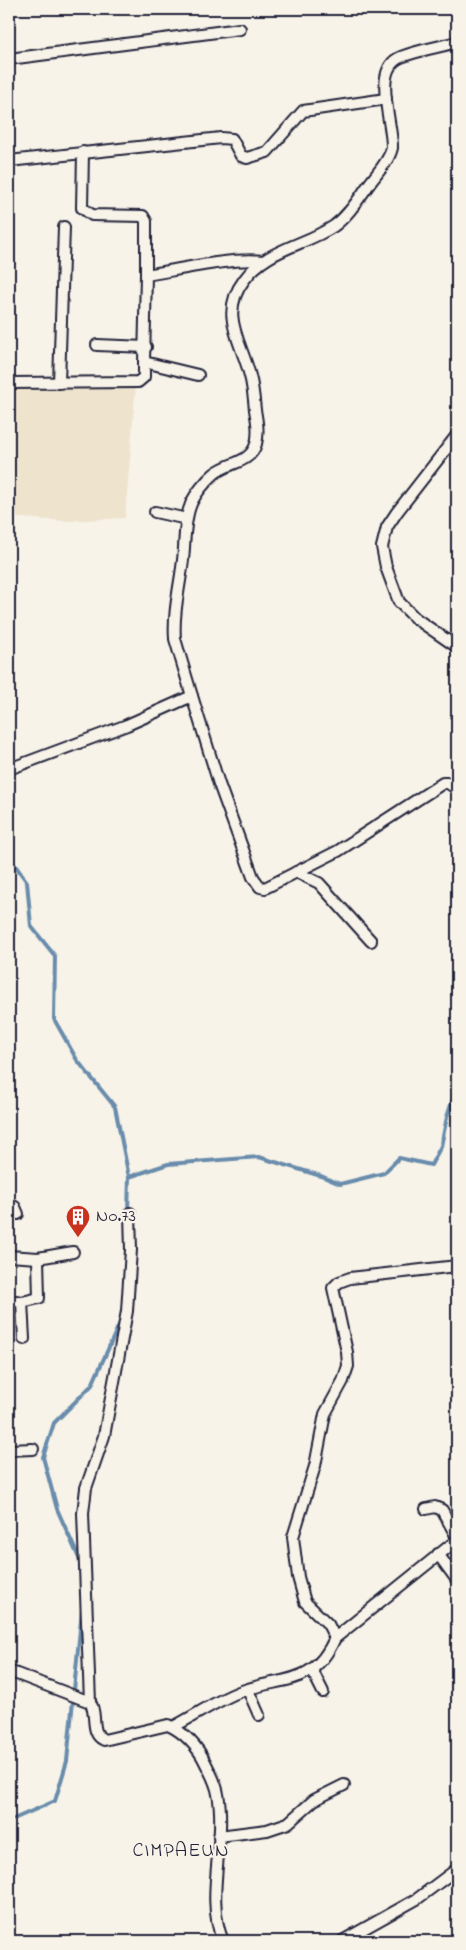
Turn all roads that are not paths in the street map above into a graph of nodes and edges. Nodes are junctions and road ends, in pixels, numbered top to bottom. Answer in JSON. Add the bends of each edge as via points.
{"nodes":[{"id":1,"x":240,"y":29,"type":"dead end"},
{"id":2,"x":457,"y":42,"type":"edge"},
{"id":3,"x":9,"y":59,"type":"edge"},
{"id":4,"x":386,"y":99,"type":"junction"},
{"id":5,"x":83,"y":152,"type":"junction"},
{"id":6,"x":9,"y":161,"type":"edge"},
{"id":7,"x":64,"y":227,"type":"dead end"},
{"id":8,"x":263,"y":262,"type":"junction"},
{"id":9,"x":146,"y":275,"type":"junction"},
{"id":10,"x":97,"y":345,"type":"dead end"},
{"id":11,"x":146,"y":347,"type":"junction"},
{"id":12,"x":144,"y":362,"type":"junction"},
{"id":13,"x":198,"y":375,"type":"dead end"},
{"id":14,"x":9,"y":383,"type":"edge"},
{"id":15,"x":59,"y":383,"type":"junction"},
{"id":16,"x":457,"y":435,"type":"edge"},
{"id":17,"x":155,"y":512,"type":"dead end"},
{"id":18,"x":187,"y":519,"type":"junction"},
{"id":19,"x":457,"y":647,"type":"edge"},
{"id":20,"x":192,"y":696,"type":"junction"},
{"id":21,"x":9,"y":769,"type":"edge"},
{"id":22,"x":457,"y":789,"type":"edge"},
{"id":23,"x":296,"y":872,"type":"junction"},
{"id":24,"x":371,"y":941,"type":"dead end"},
{"id":25,"x":9,"y":1204,"type":"edge"},
{"id":26,"x":130,"y":1213,"type":"dead end"},
{"id":27,"x":18,"y":1214,"type":"dead end"},
{"id":28,"x":72,"y":1252,"type":"dead end"},
{"id":29,"x":9,"y":1256,"type":"edge"},
{"id":30,"x":38,"y":1258,"type":"junction"},
{"id":31,"x":457,"y":1266,"type":"edge"},
{"id":32,"x":9,"y":1300,"type":"edge"},
{"id":33,"x":22,"y":1302,"type":"junction"},
{"id":34,"x":24,"y":1340,"type":"dead end"},
{"id":35,"x":33,"y":1449,"type":"dead end"},
{"id":36,"x":9,"y":1450,"type":"edge"},
{"id":37,"x":426,"y":1509,"type":"dead end"},
{"id":38,"x":457,"y":1538,"type":"edge"},
{"id":39,"x":438,"y":1554,"type":"junction"},
{"id":40,"x":457,"y":1580,"type":"edge"},
{"id":41,"x":335,"y":1638,"type":"junction"},
{"id":42,"x":9,"y":1670,"type":"edge"},
{"id":43,"x":312,"y":1670,"type":"junction"},
{"id":44,"x":248,"y":1690,"type":"junction"},
{"id":45,"x":323,"y":1692,"type":"dead end"},
{"id":46,"x":87,"y":1700,"type":"junction"},
{"id":47,"x":259,"y":1715,"type":"dead end"},
{"id":48,"x":173,"y":1727,"type":"junction"},
{"id":49,"x":344,"y":1784,"type":"dead end"},
{"id":50,"x":219,"y":1836,"type":"junction"},
{"id":51,"x":457,"y":1870,"type":"edge"},
{"id":52,"x":223,"y":1941,"type":"edge"},
{"id":53,"x":342,"y":1941,"type":"edge"}],
"edges":[{"from":1,"to":3,"type":"street"},
{"from":2,"to":4,"type":"street","via":[[394,61],[385,74]]},
{"from":4,"to":5,"type":"street","via":[[303,111],[266,152],[247,158],[241,156],[232,139]]},
{"from":4,"to":8,"type":"street","via":[[391,151],[352,208],[332,227],[284,248]]},
{"from":5,"to":6,"type":"street"},
{"from":5,"to":9,"type":"street","via":[[82,208],[92,215],[143,216],[146,221]]},
{"from":7,"to":15,"type":"street"},
{"from":8,"to":9,"type":"street","via":[[224,263]]},
{"from":8,"to":18,"type":"street","via":[[238,288],[232,325],[250,376],[258,428],[256,445],[243,460],[215,473],[191,503]]},
{"from":9,"to":11,"type":"street"},
{"from":10,"to":11,"type":"street"},
{"from":11,"to":12,"type":"street"},
{"from":12,"to":13,"type":"street"},
{"from":12,"to":15,"type":"street","via":[[144,377],[138,382]]},
{"from":14,"to":15,"type":"street"},
{"from":16,"to":19,"type":"street","via":[[387,527],[382,548],[399,602],[415,618]]},
{"from":17,"to":18,"type":"street"},
{"from":18,"to":20,"type":"street","via":[[175,612],[175,638]]},
{"from":20,"to":21,"type":"street","via":[[127,725]]},
{"from":20,"to":23,"type":"street","via":[[219,784],[257,883],[265,888]]},
{"from":22,"to":23,"type":"street","via":[[443,783],[338,851]]},
{"from":23,"to":24,"type":"street","via":[[318,883]]},
{"from":25,"to":27,"type":"street"},
{"from":26,"to":46,"type":"street","via":[[127,1311],[104,1436],[86,1488],[83,1513]]},
{"from":28,"to":30,"type":"street"},
{"from":29,"to":30,"type":"street"},
{"from":30,"to":33,"type":"street","via":[[39,1298]]},
{"from":31,"to":41,"type":"street","via":[[350,1278],[333,1288],[348,1352],[348,1366],[325,1414],[315,1466],[293,1537],[303,1597],[328,1624]]},
{"from":32,"to":33,"type":"street"},
{"from":33,"to":34,"type":"street"},
{"from":35,"to":36,"type":"street"},
{"from":37,"to":38,"type":"street","via":[[435,1507],[442,1510]]},
{"from":38,"to":39,"type":"street"},
{"from":39,"to":40,"type":"street"},
{"from":39,"to":41,"type":"street"},
{"from":41,"to":43,"type":"street","via":[[325,1658]]},
{"from":42,"to":46,"type":"street"},
{"from":43,"to":44,"type":"street","via":[[296,1678]]},
{"from":43,"to":45,"type":"street"},
{"from":44,"to":47,"type":"street"},
{"from":44,"to":48,"type":"street"},
{"from":46,"to":48,"type":"street","via":[[93,1708],[96,1731],[104,1740],[161,1725]]},
{"from":48,"to":50,"type":"street","via":[[192,1742],[212,1776],[219,1800]]},
{"from":49,"to":50,"type":"street","via":[[314,1800],[288,1823],[267,1830]]},
{"from":50,"to":52,"type":"street","via":[[215,1906]]},
{"from":51,"to":53,"type":"street","via":[[417,1899]]}]}
